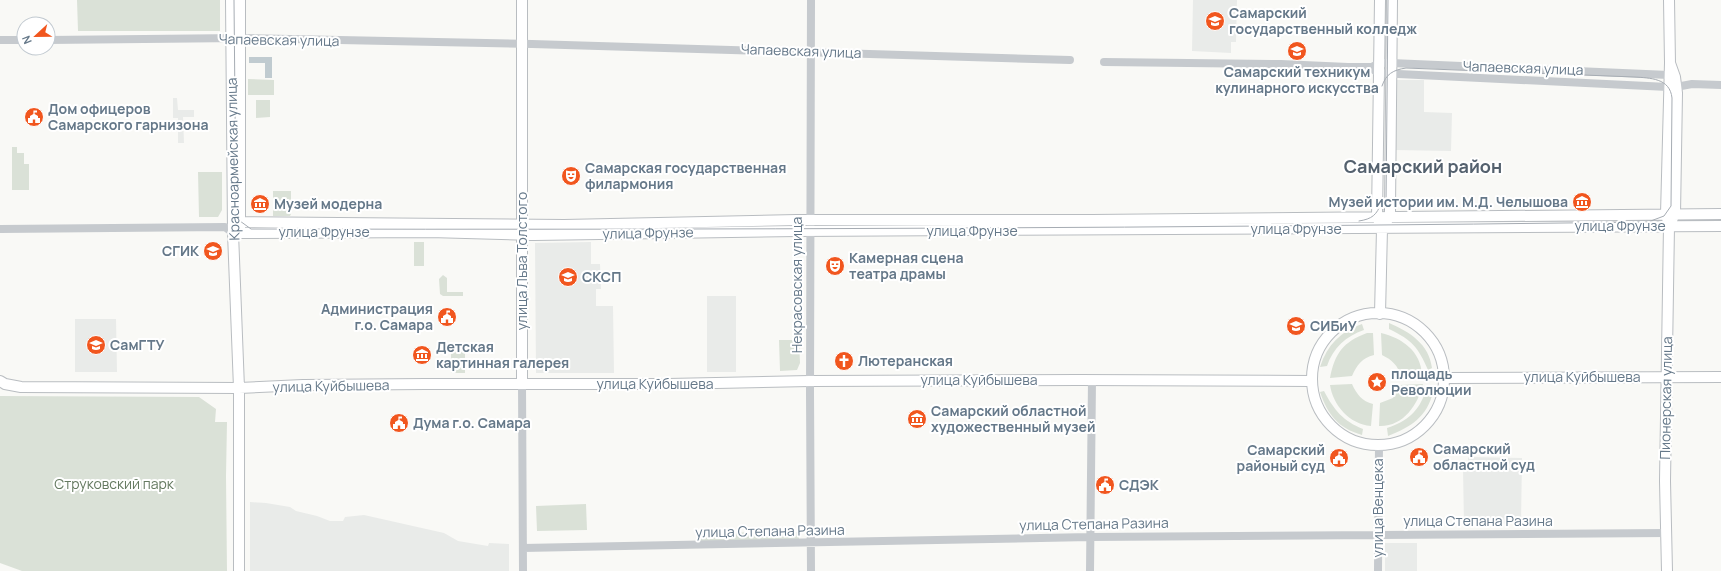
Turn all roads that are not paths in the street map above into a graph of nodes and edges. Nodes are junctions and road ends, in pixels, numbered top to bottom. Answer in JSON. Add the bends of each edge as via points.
{"nodes":[{"id":1,"x":232,"y":0,"type":"edge"},
{"id":2,"x":240,"y":0,"type":"edge"},
{"id":3,"x":522,"y":0,"type":"edge"},
{"id":4,"x":811,"y":0,"type":"edge"},
{"id":5,"x":1380,"y":0,"type":"edge"},
{"id":6,"x":1392,"y":0,"type":"edge"},
{"id":7,"x":1669,"y":0,"type":"edge"},
{"id":8,"x":236,"y":38,"type":"junction"},
{"id":9,"x":0,"y":40,"type":"edge"},
{"id":10,"x":16,"y":40,"type":"edge"},
{"id":11,"x":56,"y":40,"type":"edge"},
{"id":12,"x":521,"y":44,"type":"junction"},
{"id":13,"x":811,"y":52,"type":"junction"},
{"id":14,"x":1070,"y":60,"type":"dead end"},
{"id":15,"x":1104,"y":62,"type":"dead end"},
{"id":16,"x":1391,"y":63,"type":"junction"},
{"id":17,"x":1376,"y":68,"type":"junction"},
{"id":18,"x":1391,"y":74,"type":"junction"},
{"id":19,"x":1672,"y":81,"type":"junction"},
{"id":20,"x":1721,"y":85,"type":"edge"},
{"id":21,"x":1670,"y":214,"type":"junction"},
{"id":22,"x":1721,"y":214,"type":"edge"},
{"id":23,"x":1390,"y":216,"type":"junction"},
{"id":24,"x":1377,"y":217,"type":"junction"},
{"id":25,"x":810,"y":220,"type":"junction"},
{"id":26,"x":1669,"y":226,"type":"junction"},
{"id":27,"x":1721,"y":226,"type":"edge"},
{"id":28,"x":234,"y":227,"type":"junction"},
{"id":29,"x":1382,"y":228,"type":"junction"},
{"id":30,"x":0,"y":229,"type":"edge"},
{"id":31,"x":522,"y":229,"type":"junction"},
{"id":32,"x":810,"y":232,"type":"junction"},
{"id":33,"x":1380,"y":314,"type":"junction"},
{"id":34,"x":1721,"y":376,"type":"edge"},
{"id":35,"x":1666,"y":377,"type":"junction"},
{"id":36,"x":1444,"y":378,"type":"junction"},
{"id":37,"x":1092,"y":380,"type":"junction"},
{"id":38,"x":0,"y":381,"type":"edge"},
{"id":39,"x":810,"y":381,"type":"junction"},
{"id":40,"x":1311,"y":381,"type":"junction"},
{"id":41,"x":522,"y":384,"type":"junction"},
{"id":42,"x":239,"y":388,"type":"junction"},
{"id":43,"x":1378,"y":445,"type":"junction"},
{"id":44,"x":1666,"y":533,"type":"junction"},
{"id":45,"x":1379,"y":535,"type":"junction"},
{"id":46,"x":1090,"y":537,"type":"junction"},
{"id":47,"x":811,"y":543,"type":"junction"},
{"id":48,"x":523,"y":548,"type":"junction"},
{"id":49,"x":239,"y":571,"type":"edge"},
{"id":50,"x":523,"y":571,"type":"edge"},
{"id":51,"x":811,"y":571,"type":"edge"},
{"id":52,"x":1090,"y":571,"type":"edge"},
{"id":53,"x":1378,"y":571,"type":"edge"},
{"id":54,"x":1667,"y":571,"type":"edge"}],
"edges":[{"from":1,"to":8,"type":"main road","name":"Красноармейская улица"},
{"from":2,"to":8,"type":"main road","name":"Красноармейская улица"},
{"from":3,"to":12,"type":"main road","name":"улица Льва Толстого"},
{"from":4,"to":13,"type":"street","name":"Некрасовская улица"},
{"from":5,"to":17,"type":"main road"},
{"from":6,"to":16,"type":"main road"},
{"from":7,"to":19,"type":"main road","name":"Пионерская улица"},
{"from":8,"to":11,"type":"street","name":"Чапаевская улица"},
{"from":8,"to":12,"type":"street","name":"Чапаевская улица"},
{"from":8,"to":28,"type":"main road","name":"Красноармейская улица"},
{"from":9,"to":10,"type":"street"},
{"from":12,"to":13,"type":"street","name":"Чапаевская улица"},
{"from":12,"to":31,"type":"main road","name":"улица Льва Толстого"},
{"from":13,"to":14,"type":"street","name":"Чапаевская улица"},
{"from":13,"to":25,"type":"street","name":"Некрасовская улица"},
{"from":15,"to":17,"type":"street","name":"Чапаевская улица"},
{"from":16,"to":17,"type":"street","name":"Чапаевская улица"},
{"from":16,"to":18,"type":"main road"},
{"from":16,"to":19,"type":"street","name":"Чапаевская улица"},
{"from":17,"to":18,"type":"street","name":"Чапаевская улица"},
{"from":17,"to":24,"type":"main road"},
{"from":18,"to":19,"type":"street","name":"Чапаевская улица"},
{"from":18,"to":23,"type":"main road"},
{"from":19,"to":20,"type":"street","name":"Чапаевская улица"},
{"from":19,"to":21,"type":"main road","name":"Пионерская улица"},
{"from":21,"to":22,"type":"main road","name":"улица Фрунзе"},
{"from":21,"to":23,"type":"main road","name":"улица Фрунзе"},
{"from":21,"to":26,"type":"main road","name":"Пионерская улица"},
{"from":23,"to":24,"type":"main road","name":"улица Фрунзе"},
{"from":23,"to":29,"type":"main road"},
{"from":24,"to":25,"type":"main road","name":"улица Фрунзе"},
{"from":24,"to":29,"type":"main road"},
{"from":25,"to":31,"type":"main road","name":"улица Фрунзе"},
{"from":25,"to":32,"type":"street","name":"Некрасовская улица"},
{"from":26,"to":27,"type":"main road","name":"улица Фрунзе"},
{"from":26,"to":29,"type":"main road","name":"улица Фрунзе"},
{"from":26,"to":35,"type":"main road","name":"Пионерская улица"},
{"from":28,"to":30,"type":"street","name":"улица Фрунзе"},
{"from":28,"to":31,"type":"main road","name":"улица Фрунзе"},
{"from":28,"to":42,"type":"main road","name":"Красноармейская улица"},
{"from":29,"to":32,"type":"main road","name":"улица Фрунзе"},
{"from":29,"to":33,"type":"main road"},
{"from":31,"to":32,"type":"main road","name":"улица Фрунзе"},
{"from":31,"to":41,"type":"main road","name":"улица Льва Толстого"},
{"from":32,"to":39,"type":"street","name":"Некрасовская улица"},
{"from":33,"to":36,"type":"main road","via":[[1400,317],[1422,330],[1431,339],[1438,352]]},
{"from":33,"to":40,"type":"main road","via":[[1353,318],[1330,333],[1314,360]]},
{"from":34,"to":35,"type":"main road","name":"улица Куйбышева"},
{"from":35,"to":36,"type":"main road","name":"улица Куйбышева"},
{"from":35,"to":44,"type":"main road","name":"Пионерская улица"},
{"from":36,"to":43,"type":"main road","via":[[1436,412],[1423,427],[1404,440]]},
{"from":37,"to":39,"type":"main road","name":"улица Куйбышева"},
{"from":37,"to":40,"type":"main road","name":"улица Куйбышева"},
{"from":37,"to":46,"type":"street"},
{"from":38,"to":42,"type":"main road","name":"улица Куйбышева","via":[[21,387]]},
{"from":39,"to":41,"type":"main road","name":"улица Куйбышева"},
{"from":39,"to":47,"type":"street","name":"Некрасовская улица"},
{"from":40,"to":43,"type":"main road","via":[[1317,404],[1332,426],[1352,440]]},
{"from":41,"to":42,"type":"main road","name":"улица Куйбышева","via":[[304,385]]},
{"from":41,"to":48,"type":"street","name":"улица Льва Толстого"},
{"from":42,"to":49,"type":"main road","name":"Красноармейская улица"},
{"from":43,"to":45,"type":"street","name":"улица Венцека"},
{"from":44,"to":45,"type":"street","name":"улица Степана Разина"},
{"from":44,"to":54,"type":"main road","name":"Пионерская улица"},
{"from":45,"to":46,"type":"street","name":"улица Степана Разина"},
{"from":45,"to":53,"type":"street","name":"улица Венцека"},
{"from":46,"to":47,"type":"street","name":"улица Степана Разина"},
{"from":46,"to":52,"type":"street"},
{"from":47,"to":48,"type":"street","name":"улица Степана Разина"},
{"from":47,"to":51,"type":"street","name":"Некрасовская улица"},
{"from":48,"to":50,"type":"street","name":"улица Льва Толстого"}]}
